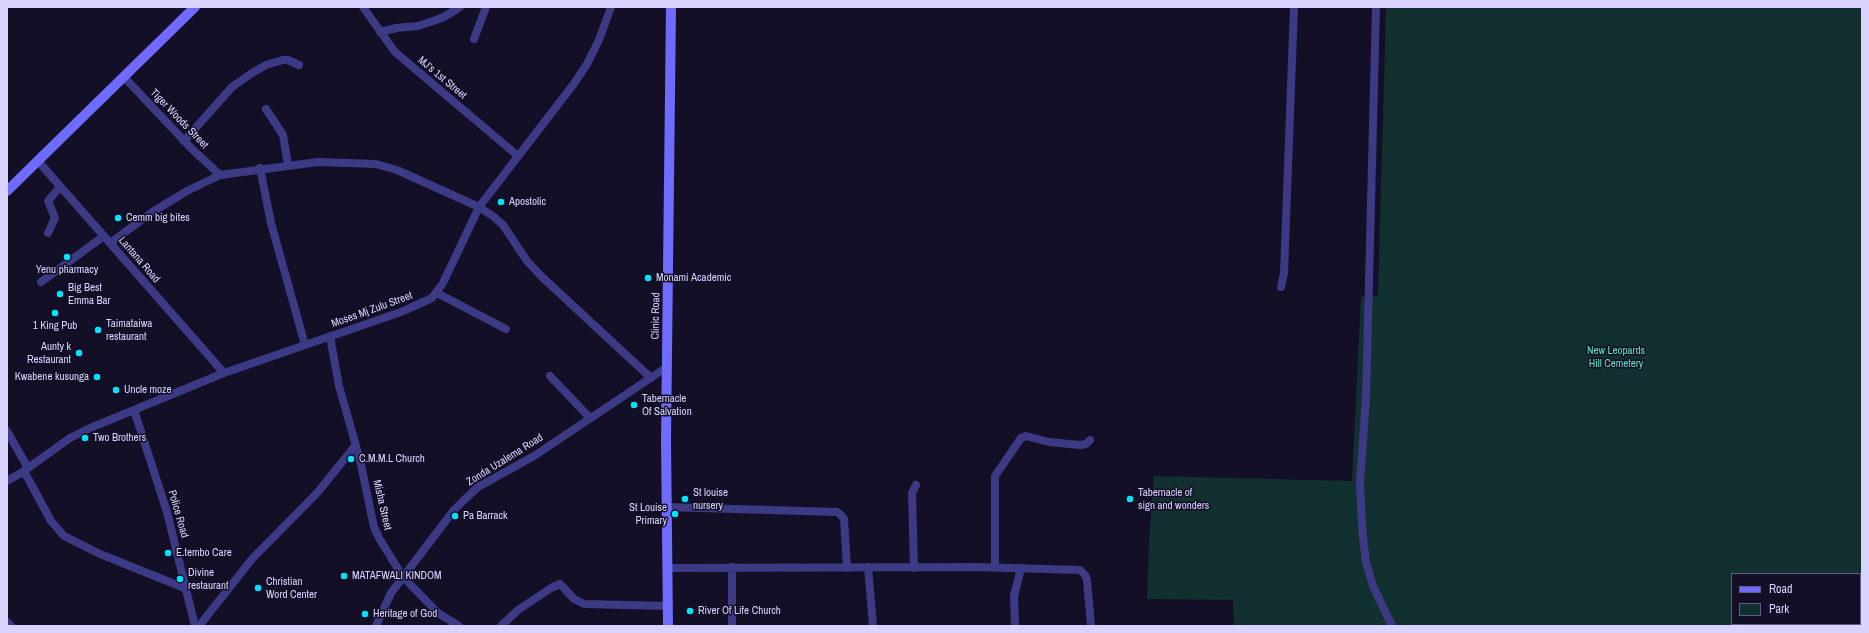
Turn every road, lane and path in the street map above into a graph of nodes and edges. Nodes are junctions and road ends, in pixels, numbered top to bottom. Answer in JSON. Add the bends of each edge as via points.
{"nodes":[{"id":1,"x":194,"y":7,"type":"edge"},
{"id":2,"x":363,"y":7,"type":"edge"},
{"id":3,"x":460,"y":7,"type":"edge"},
{"id":4,"x":486,"y":7,"type":"edge"},
{"id":5,"x":611,"y":7,"type":"edge"},
{"id":6,"x":671,"y":7,"type":"edge"},
{"id":7,"x":1294,"y":7,"type":"edge"},
{"id":8,"x":1376,"y":7,"type":"edge"},
{"id":9,"x":380,"y":32,"type":"junction"},
{"id":10,"x":474,"y":39,"type":"dead end"},
{"id":11,"x":299,"y":65,"type":"dead end"},
{"id":12,"x":124,"y":77,"type":"junction"},
{"id":13,"x":266,"y":109,"type":"dead end"},
{"id":14,"x":184,"y":141,"type":"junction"},
{"id":15,"x":518,"y":156,"type":"junction"},
{"id":16,"x":38,"y":161,"type":"junction"},
{"id":17,"x":288,"y":165,"type":"junction"},
{"id":18,"x":260,"y":168,"type":"junction"},
{"id":19,"x":220,"y":175,"type":"junction"},
{"id":20,"x":60,"y":186,"type":"junction"},
{"id":21,"x":7,"y":191,"type":"edge"},
{"id":22,"x":479,"y":207,"type":"junction"},
{"id":23,"x":48,"y":233,"type":"dead end"},
{"id":24,"x":104,"y":236,"type":"junction"},
{"id":25,"x":110,"y":243,"type":"junction"},
{"id":26,"x":41,"y":282,"type":"dead end"},
{"id":27,"x":1281,"y":287,"type":"dead end"},
{"id":28,"x":437,"y":293,"type":"junction"},
{"id":29,"x":506,"y":329,"type":"dead end"},
{"id":30,"x":330,"y":336,"type":"junction"},
{"id":31,"x":306,"y":345,"type":"junction"},
{"id":32,"x":667,"y":367,"type":"junction"},
{"id":33,"x":224,"y":373,"type":"junction"},
{"id":34,"x":550,"y":376,"type":"dead end"},
{"id":35,"x":651,"y":378,"type":"junction"},
{"id":36,"x":134,"y":410,"type":"junction"},
{"id":37,"x":590,"y":418,"type":"junction"},
{"id":38,"x":7,"y":432,"type":"edge"},
{"id":39,"x":1090,"y":440,"type":"dead end"},
{"id":40,"x":355,"y":446,"type":"junction"},
{"id":41,"x":26,"y":469,"type":"junction"},
{"id":42,"x":7,"y":481,"type":"edge"},
{"id":43,"x":916,"y":485,"type":"dead end"},
{"id":44,"x":666,"y":507,"type":"junction"},
{"id":45,"x":667,"y":568,"type":"junction"},
{"id":46,"x":732,"y":568,"type":"junction"},
{"id":47,"x":847,"y":568,"type":"junction"},
{"id":48,"x":868,"y":568,"type":"junction"},
{"id":49,"x":914,"y":568,"type":"junction"},
{"id":50,"x":995,"y":568,"type":"junction"},
{"id":51,"x":1021,"y":568,"type":"junction"},
{"id":52,"x":403,"y":577,"type":"junction"},
{"id":53,"x":186,"y":589,"type":"junction"},
{"id":54,"x":668,"y":606,"type":"junction"},
{"id":55,"x":7,"y":622,"type":"edge"},
{"id":56,"x":11,"y":626,"type":"edge"},
{"id":57,"x":195,"y":626,"type":"edge"},
{"id":58,"x":200,"y":626,"type":"edge"},
{"id":59,"x":376,"y":626,"type":"edge"},
{"id":60,"x":459,"y":626,"type":"edge"},
{"id":61,"x":501,"y":626,"type":"edge"},
{"id":62,"x":668,"y":626,"type":"edge"},
{"id":63,"x":732,"y":626,"type":"edge"},
{"id":64,"x":873,"y":626,"type":"edge"},
{"id":65,"x":1013,"y":626,"type":"edge"},
{"id":66,"x":1091,"y":626,"type":"edge"},
{"id":67,"x":1392,"y":626,"type":"edge"}],
"edges":[{"from":1,"to":12,"type":"street"},
{"from":2,"to":9,"type":"street","name":"MJ’s 1st Street"},
{"from":3,"to":9,"type":"street","via":[[444,17],[418,26]]},
{"from":4,"to":10,"type":"street"},
{"from":5,"to":15,"type":"street","via":[[587,64]]},
{"from":6,"to":32,"type":"street","name":"Clinic Road"},
{"from":7,"to":27,"type":"street","via":[[1284,273]]},
{"from":8,"to":67,"type":"street","via":[[1366,399],[1360,482],[1366,562],[1373,586]]},
{"from":9,"to":15,"type":"street","name":"MJ’s 1st Street","via":[[409,65]]},
{"from":11,"to":14,"type":"street","via":[[283,60],[252,73],[232,87]]},
{"from":12,"to":14,"type":"street","name":"Tiger Woods Street"},
{"from":12,"to":16,"type":"street"},
{"from":13,"to":17,"type":"street","via":[[283,135]]},
{"from":14,"to":19,"type":"street","name":"Tiger Woods Street"},
{"from":15,"to":22,"type":"street"},
{"from":16,"to":20,"type":"street","name":"Lantana Road"},
{"from":16,"to":21,"type":"street"},
{"from":17,"to":18,"type":"street"},
{"from":17,"to":22,"type":"street","via":[[318,162],[376,164],[397,170]]},
{"from":18,"to":19,"type":"street"},
{"from":18,"to":31,"type":"street","via":[[271,223]]},
{"from":19,"to":25,"type":"street","via":[[154,211]]},
{"from":20,"to":23,"type":"street","via":[[48,201],[55,218]]},
{"from":20,"to":24,"type":"street","name":"Lantana Road"},
{"from":22,"to":28,"type":"street"},
{"from":22,"to":35,"type":"street","via":[[503,226],[541,276]]},
{"from":24,"to":25,"type":"street","name":"Lantana Road"},
{"from":24,"to":26,"type":"street"},
{"from":25,"to":33,"type":"street","name":"Lantana Road"},
{"from":28,"to":29,"type":"street"},
{"from":28,"to":30,"type":"street","name":"Moses Mj Zulu Street","via":[[423,303]]},
{"from":30,"to":31,"type":"street","name":"Moses Mj Zulu Street"},
{"from":30,"to":40,"type":"street","name":"Misha Street","via":[[339,386]]},
{"from":31,"to":33,"type":"street","name":"Moses Mj Zulu Street"},
{"from":32,"to":35,"type":"street","name":"Zonda Uzalema Road"},
{"from":32,"to":44,"type":"street","name":"Clinic Road"},
{"from":33,"to":36,"type":"street","name":"Moses Mj Zulu Street"},
{"from":34,"to":37,"type":"street"},
{"from":35,"to":37,"type":"street","name":"Zonda Uzalema Road"},
{"from":36,"to":41,"type":"street","name":"Moses Mj Zulu Street","via":[[80,432]]},
{"from":36,"to":53,"type":"street","name":"Police Road","via":[[167,512]]},
{"from":37,"to":52,"type":"street","name":"Zonda Uzalema Road","via":[[534,456],[478,487],[464,500]]},
{"from":38,"to":41,"type":"street"},
{"from":39,"to":50,"type":"street","via":[[1080,446],[1026,436],[1021,438],[995,476]]},
{"from":40,"to":52,"type":"street","name":"Misha Street","via":[[370,499],[374,527]]},
{"from":40,"to":58,"type":"street","via":[[318,492],[252,559]]},
{"from":41,"to":42,"type":"street","name":"Moses Mj Zulu Street"},
{"from":41,"to":53,"type":"street","via":[[51,521],[64,536],[100,554]]},
{"from":43,"to":49,"type":"street","via":[[912,493]]},
{"from":44,"to":45,"type":"street","name":"Clinic Road"},
{"from":44,"to":47,"type":"street","via":[[837,512],[844,519]]},
{"from":45,"to":46,"type":"street"},
{"from":45,"to":54,"type":"street","name":"Clinic Road"},
{"from":46,"to":47,"type":"street"},
{"from":46,"to":63,"type":"street"},
{"from":47,"to":48,"type":"street"},
{"from":48,"to":49,"type":"street"},
{"from":48,"to":64,"type":"street"},
{"from":49,"to":50,"type":"street"},
{"from":50,"to":51,"type":"street"},
{"from":51,"to":65,"type":"street","via":[[1014,592]]},
{"from":51,"to":66,"type":"street","via":[[1075,569],[1083,572],[1087,580]]},
{"from":52,"to":59,"type":"street","name":"Zonda Uzalema Road","via":[[391,593]]},
{"from":52,"to":60,"type":"street","name":"Misha Street","via":[[438,613]]},
{"from":53,"to":57,"type":"street","name":"Police Road"},
{"from":54,"to":61,"type":"street","via":[[584,604],[574,599],[560,584],[518,610]]},
{"from":54,"to":62,"type":"street","name":"Clinic Road"},
{"from":55,"to":56,"type":"street"}]}
